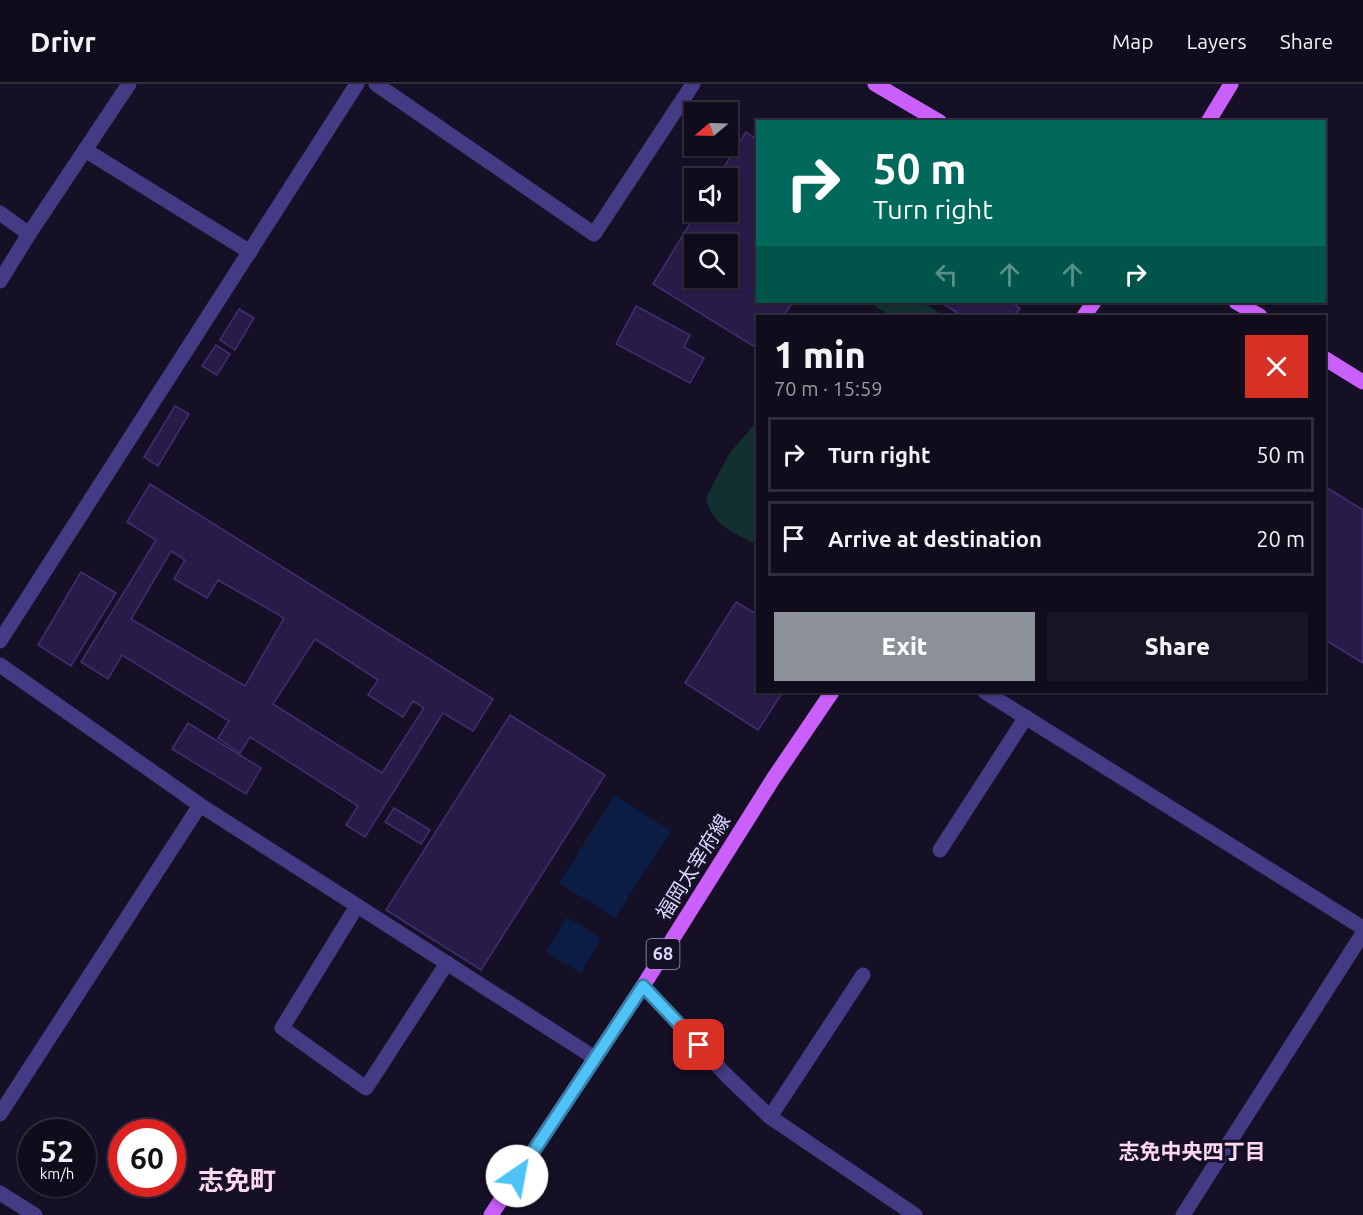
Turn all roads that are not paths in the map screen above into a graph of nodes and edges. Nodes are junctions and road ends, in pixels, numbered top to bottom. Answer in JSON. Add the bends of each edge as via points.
{"nodes":[{"id":1,"x":129,"y":84,"type":"edge"},
{"id":2,"x":357,"y":84,"type":"edge"},
{"id":3,"x":376,"y":84,"type":"edge"},
{"id":4,"x":693,"y":84,"type":"edge"},
{"id":5,"x":875,"y":84,"type":"edge"},
{"id":6,"x":1231,"y":84,"type":"edge"},
{"id":7,"x":937,"y":120,"type":"edge"},
{"id":8,"x":1209,"y":120,"type":"edge"},
{"id":9,"x":85,"y":150,"type":"junction"},
{"id":10,"x":0,"y":213,"type":"edge"},
{"id":11,"x":29,"y":234,"type":"junction"},
{"id":12,"x":250,"y":252,"type":"junction"},
{"id":13,"x":0,"y":281,"type":"edge"},
{"id":14,"x":1238,"y":303,"type":"edge"},
{"id":15,"x":1258,"y":315,"type":"edge"},
{"id":16,"x":1326,"y":359,"type":"edge"},
{"id":17,"x":1363,"y":382,"type":"edge"},
{"id":18,"x":0,"y":641,"type":"edge"},
{"id":19,"x":0,"y":665,"type":"edge"},
{"id":20,"x":831,"y":693,"type":"edge"},
{"id":21,"x":987,"y":693,"type":"edge"},
{"id":22,"x":1026,"y":717,"type":"junction"},
{"id":23,"x":200,"y":805,"type":"junction"},
{"id":24,"x":940,"y":850,"type":"dead end"},
{"id":25,"x":357,"y":906,"type":"junction"},
{"id":26,"x":1363,"y":928,"type":"edge"},
{"id":27,"x":1363,"y":933,"type":"edge"},
{"id":28,"x":447,"y":963,"type":"junction"},
{"id":29,"x":863,"y":975,"type":"dead end"},
{"id":30,"x":643,"y":986,"type":"junction"},
{"id":31,"x":594,"y":1058,"type":"junction"},
{"id":32,"x":0,"y":1114,"type":"edge"},
{"id":33,"x":770,"y":1117,"type":"junction"},
{"id":34,"x":0,"y":1193,"type":"edge"},
{"id":35,"x":35,"y":1215,"type":"edge"},
{"id":36,"x":491,"y":1215,"type":"edge"},
{"id":37,"x":915,"y":1215,"type":"edge"},
{"id":38,"x":1183,"y":1215,"type":"edge"}],
"edges":[{"from":1,"to":9,"type":"street"},
{"from":2,"to":12,"type":"street"},
{"from":3,"to":4,"type":"street","via":[[594,234]]},
{"from":5,"to":7,"type":"main road"},
{"from":6,"to":8,"type":"main road"},
{"from":9,"to":11,"type":"street"},
{"from":9,"to":12,"type":"street"},
{"from":10,"to":11,"type":"street"},
{"from":11,"to":13,"type":"street"},
{"from":12,"to":18,"type":"street"},
{"from":14,"to":15,"type":"main road"},
{"from":16,"to":17,"type":"main road"},
{"from":19,"to":23,"type":"street"},
{"from":20,"to":30,"type":"main road","name":"福岡太宰府線","number":"68"},
{"from":21,"to":22,"type":"street"},
{"from":22,"to":24,"type":"street"},
{"from":22,"to":26,"type":"street"},
{"from":23,"to":25,"type":"street"},
{"from":23,"to":32,"type":"street"},
{"from":25,"to":28,"type":"street"},
{"from":25,"to":28,"type":"street","via":[[282,1028],[366,1088]]},
{"from":27,"to":38,"type":"street"},
{"from":28,"to":31,"type":"street"},
{"from":29,"to":33,"type":"street"},
{"from":30,"to":31,"type":"main road","name":"福岡太宰府線","number":"68"},
{"from":30,"to":33,"type":"street"},
{"from":31,"to":36,"type":"main road","name":"福岡太宰府線","number":"68"},
{"from":33,"to":37,"type":"street"},
{"from":34,"to":35,"type":"street"}]}
